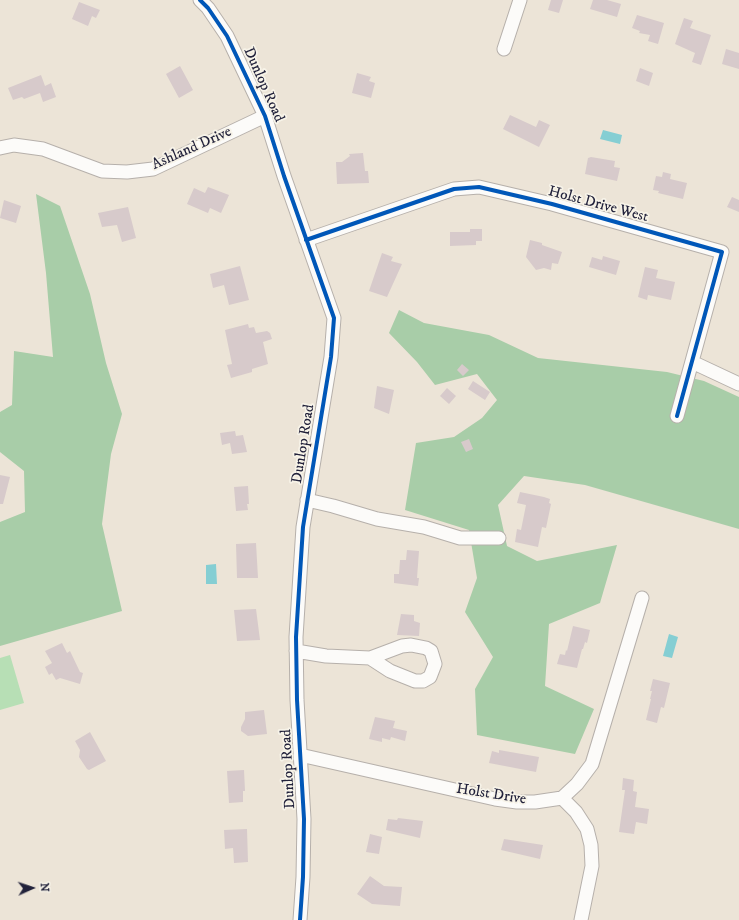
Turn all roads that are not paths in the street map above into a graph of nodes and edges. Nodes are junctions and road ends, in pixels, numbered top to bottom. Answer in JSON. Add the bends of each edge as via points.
{"nodes":[{"id":1,"x":200,"y":0,"type":"edge"},
{"id":2,"x":520,"y":0,"type":"edge"},
{"id":3,"x":504,"y":49,"type":"dead end"},
{"id":4,"x":266,"y":116,"type":"junction"},
{"id":5,"x":0,"y":148,"type":"edge"},
{"id":6,"x":306,"y":240,"type":"junction"},
{"id":7,"x":692,"y":362,"type":"junction"},
{"id":8,"x":739,"y":384,"type":"edge"},
{"id":9,"x":677,"y":416,"type":"dead end"},
{"id":10,"x":307,"y":500,"type":"junction"},
{"id":11,"x":499,"y":538,"type":"dead end"},
{"id":12,"x":642,"y":598,"type":"dead end"},
{"id":13,"x":296,"y":651,"type":"junction"},
{"id":14,"x":370,"y":658,"type":"dead end"},
{"id":15,"x":300,"y":755,"type":"junction"},
{"id":16,"x":562,"y":798,"type":"junction"},
{"id":17,"x":300,"y":920,"type":"edge"},
{"id":18,"x":581,"y":920,"type":"edge"}],
"edges":[{"from":1,"to":4,"type":"street","name":"Dunlop Road","via":[[227,36]]},
{"from":2,"to":3,"type":"street"},
{"from":4,"to":5,"type":"street","name":"Ashland Drive","via":[[153,169],[102,171],[43,148],[14,145]]},
{"from":4,"to":6,"type":"street","name":"Dunlop Road"},
{"from":6,"to":7,"type":"street","name":"Holst Drive West","via":[[454,189],[479,187],[552,204],[722,252]]},
{"from":6,"to":10,"type":"street","name":"Dunlop Road","via":[[334,318],[331,357]]},
{"from":7,"to":8,"type":"street"},
{"from":7,"to":9,"type":"street","name":"Holst Drive West"},
{"from":10,"to":11,"type":"street","via":[[460,538]]},
{"from":10,"to":13,"type":"street","name":"Dunlop Road","via":[[303,527]]},
{"from":12,"to":16,"type":"street","via":[[592,764]]},
{"from":13,"to":14,"type":"street","via":[[326,656]]},
{"from":13,"to":15,"type":"street","name":"Dunlop Road"},
{"from":15,"to":16,"type":"street","name":"Holst Drive","via":[[502,800],[535,802]]},
{"from":15,"to":17,"type":"street","name":"Dunlop Road","via":[[304,819],[304,877]]},
{"from":16,"to":18,"type":"street","via":[[576,812],[586,829],[591,845],[592,866]]}]}
